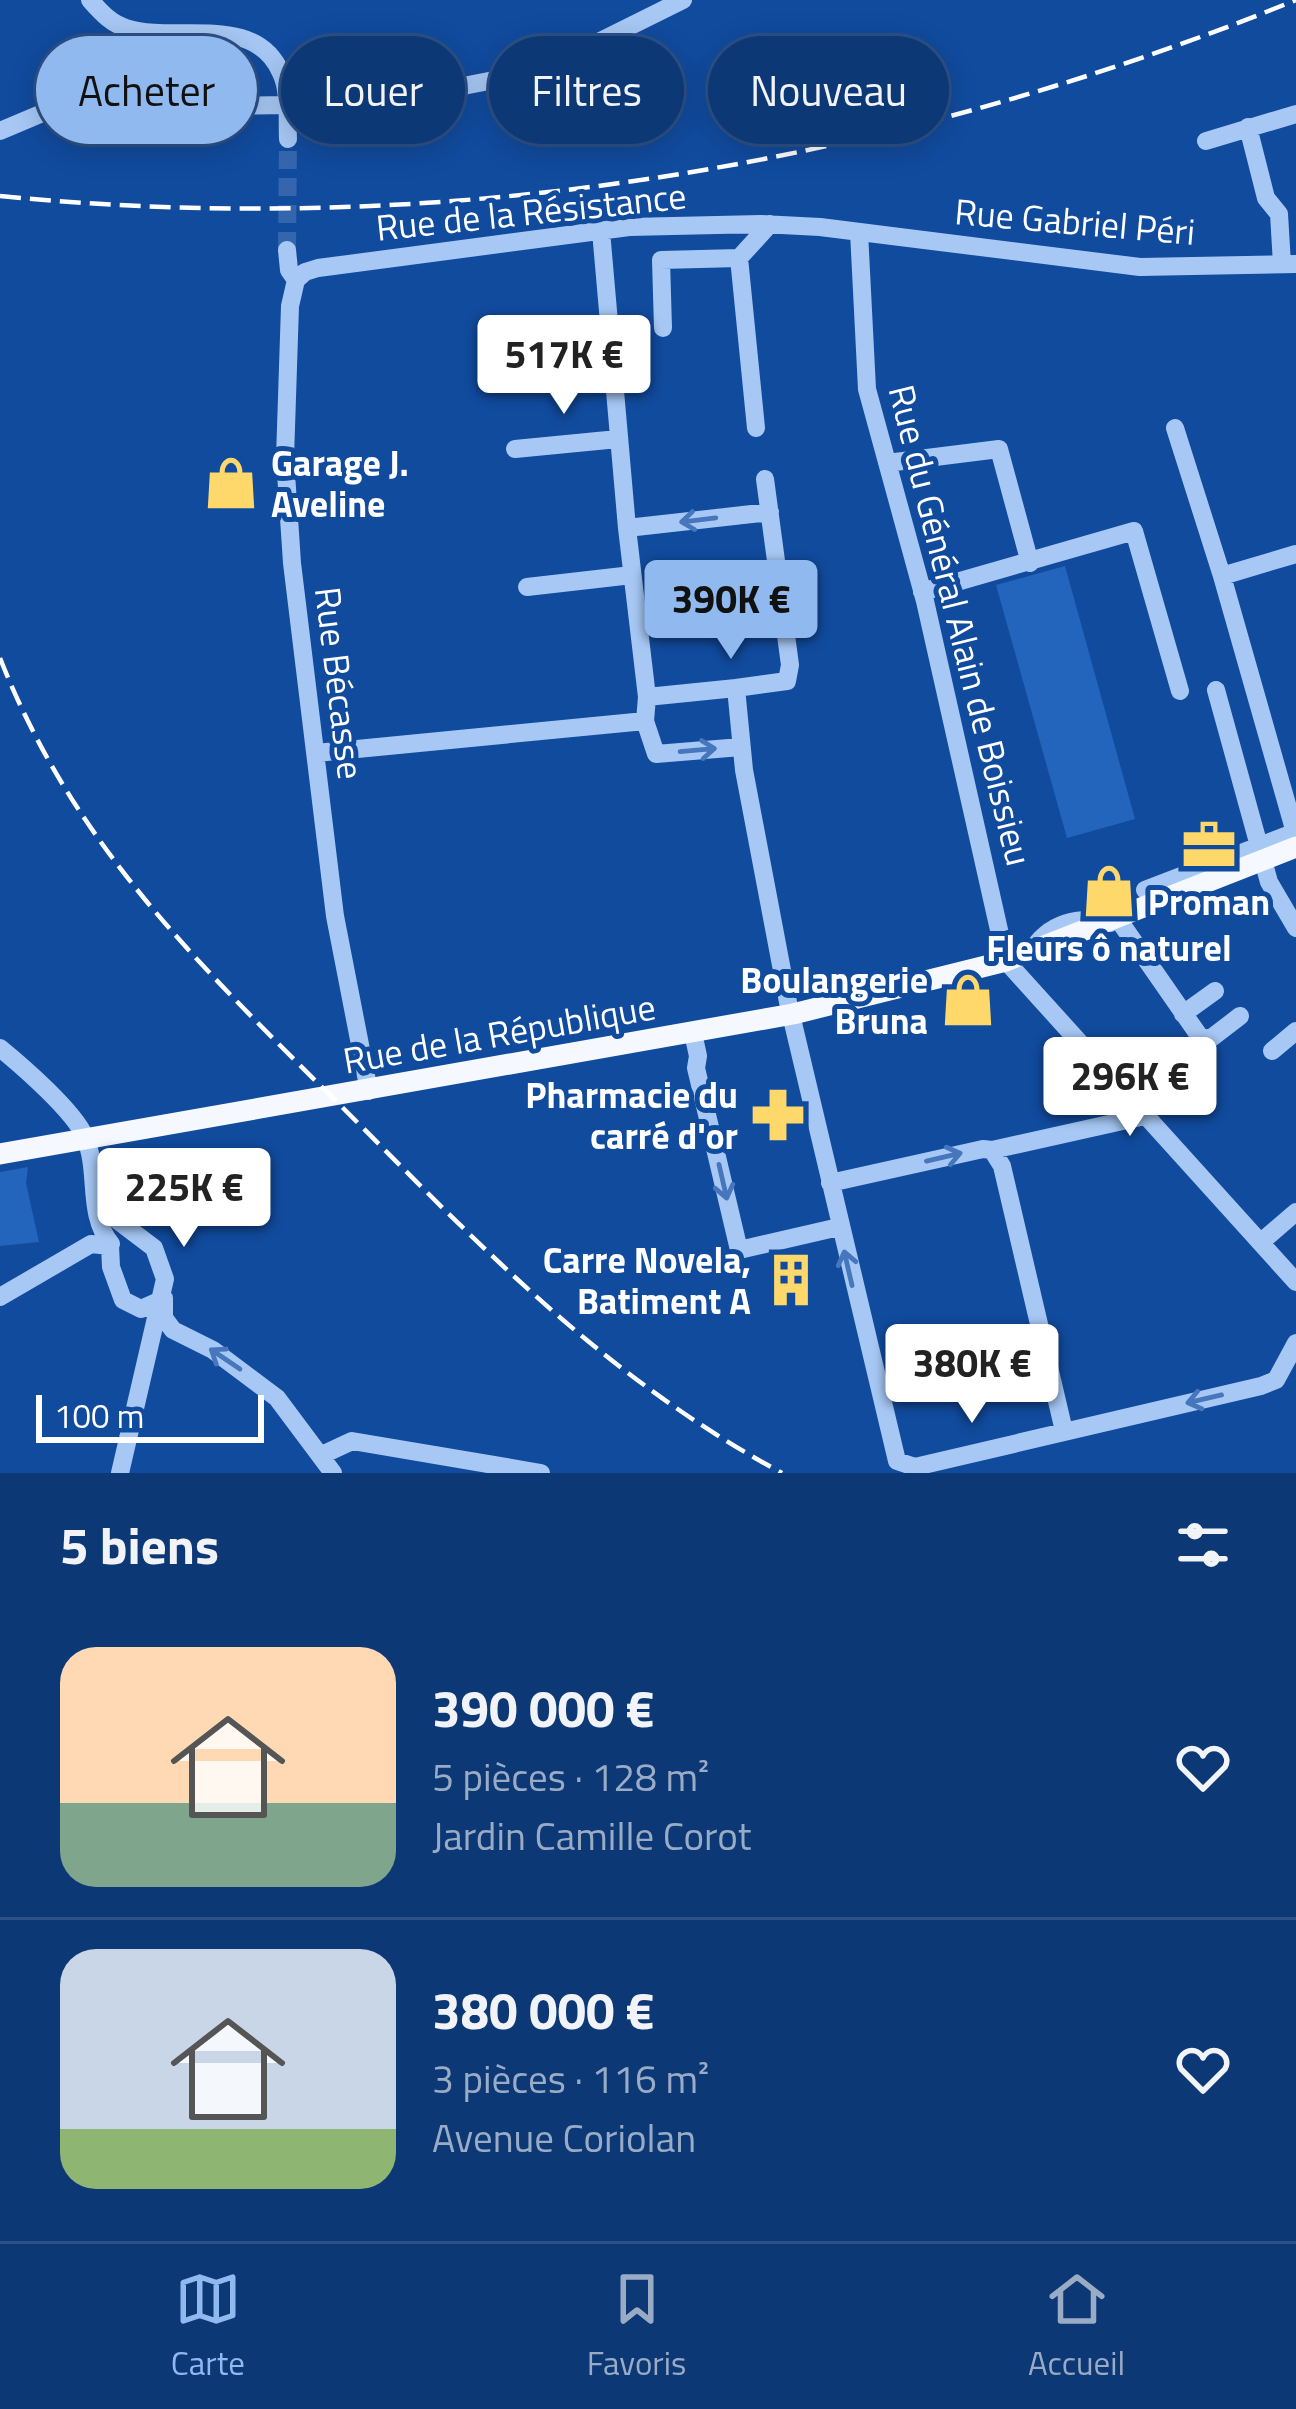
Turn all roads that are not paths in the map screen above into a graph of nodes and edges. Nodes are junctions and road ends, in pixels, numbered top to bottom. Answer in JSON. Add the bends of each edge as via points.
{"nodes":[{"id":1,"x":89,"y":0,"type":"edge"},
{"id":2,"x":683,"y":0,"type":"edge"},
{"id":3,"x":281,"y":77,"type":"edge"},
{"id":4,"x":465,"y":86,"type":"edge"},
{"id":5,"x":281,"y":98,"type":"edge"},
{"id":6,"x":1296,"y":114,"type":"edge"},
{"id":7,"x":1248,"y":127,"type":"junction"},
{"id":8,"x":0,"y":131,"type":"edge"},
{"id":9,"x":1206,"y":141,"type":"dead end"},
{"id":10,"x":770,"y":224,"type":"junction"},
{"id":11,"x":601,"y":231,"type":"junction"},
{"id":12,"x":859,"y":232,"type":"junction"},
{"id":13,"x":920,"y":239,"type":"joint"},
{"id":14,"x":286,"y":250,"type":"tunnel mouth"},
{"id":15,"x":740,"y":258,"type":"junction"},
{"id":16,"x":1289,"y":264,"type":"edge"},
{"id":17,"x":296,"y":280,"type":"junction"},
{"id":18,"x":663,"y":328,"type":"dead end"},
{"id":19,"x":756,"y":428,"type":"dead end"},
{"id":20,"x":1175,"y":428,"type":"dead end"},
{"id":21,"x":618,"y":439,"type":"junction"},
{"id":22,"x":515,"y":449,"type":"dead end"},
{"id":23,"x":887,"y":463,"type":"junction"},
{"id":24,"x":765,"y":479,"type":"dead end"},
{"id":25,"x":770,"y":512,"type":"junction"},
{"id":26,"x":626,"y":528,"type":"junction"},
{"id":27,"x":1296,"y":554,"type":"edge"},
{"id":28,"x":1030,"y":562,"type":"junction"},
{"id":29,"x":632,"y":575,"type":"junction"},
{"id":30,"x":1222,"y":576,"type":"junction"},
{"id":31,"x":527,"y":587,"type":"dead end"},
{"id":32,"x":922,"y":592,"type":"junction"},
{"id":33,"x":736,"y":688,"type":"junction"},
{"id":34,"x":1216,"y":690,"type":"dead end"},
{"id":35,"x":1180,"y":691,"type":"dead end"},
{"id":36,"x":647,"y":697,"type":"junction"},
{"id":37,"x":645,"y":721,"type":"junction"},
{"id":38,"x":741,"y":740,"type":"junction"},
{"id":39,"x":316,"y":753,"type":"junction"},
{"id":40,"x":1296,"y":833,"type":"edge"},
{"id":41,"x":1296,"y":847,"type":"edge"},
{"id":42,"x":1263,"y":852,"type":"junction"},
{"id":43,"x":1144,"y":890,"type":"dead end"},
{"id":44,"x":1114,"y":921,"type":"junction"},
{"id":45,"x":1296,"y":928,"type":"edge"},
{"id":46,"x":1006,"y":961,"type":"junction"},
{"id":47,"x":1215,"y":992,"type":"dead end"},
{"id":48,"x":793,"y":1014,"type":"junction"},
{"id":49,"x":1183,"y":1014,"type":"junction"},
{"id":50,"x":1240,"y":1016,"type":"dead end"},
{"id":51,"x":1296,"y":1031,"type":"edge"},
{"id":52,"x":693,"y":1033,"type":"junction"},
{"id":53,"x":0,"y":1048,"type":"edge"},
{"id":54,"x":1272,"y":1051,"type":"dead end"},
{"id":55,"x":369,"y":1091,"type":"junction"},
{"id":56,"x":1145,"y":1116,"type":"junction"},
{"id":57,"x":86,"y":1138,"type":"junction"},
{"id":58,"x":992,"y":1150,"type":"junction"},
{"id":59,"x":0,"y":1154,"type":"edge"},
{"id":60,"x":830,"y":1183,"type":"junction"},
{"id":61,"x":96,"y":1204,"type":"junction"},
{"id":62,"x":1296,"y":1212,"type":"edge"},
{"id":63,"x":839,"y":1227,"type":"junction"},
{"id":64,"x":130,"y":1233,"type":"junction"},
{"id":65,"x":1261,"y":1242,"type":"junction"},
{"id":66,"x":111,"y":1245,"type":"junction"},
{"id":67,"x":74,"y":1257,"type":"junction"},
{"id":68,"x":111,"y":1267,"type":"junction"},
{"id":69,"x":1296,"y":1282,"type":"edge"},
{"id":70,"x":0,"y":1297,"type":"edge"},
{"id":71,"x":162,"y":1298,"type":"junction"},
{"id":72,"x":130,"y":1306,"type":"junction"},
{"id":73,"x":1296,"y":1343,"type":"edge"},
{"id":74,"x":148,"y":1348,"type":"junction"},
{"id":75,"x":1064,"y":1431,"type":"junction"},
{"id":76,"x":322,"y":1455,"type":"junction"},
{"id":77,"x":119,"y":1473,"type":"edge"},
{"id":78,"x":333,"y":1473,"type":"edge"},
{"id":79,"x":541,"y":1473,"type":"edge"}],
"edges":[{"from":1,"to":3,"type":"street","via":[[130,30],[241,36],[261,47]]},
{"from":2,"to":4,"type":"street","via":[[540,71]]},
{"from":5,"to":8,"type":"street","via":[[67,109]]},
{"from":6,"to":7,"type":"street"},
{"from":7,"to":9,"type":"street"},
{"from":7,"to":16,"type":"street"},
{"from":10,"to":11,"type":"street","name":"Rue de la Résistance"},
{"from":10,"to":12,"type":"street","name":"Rue de la Résistance"},
{"from":10,"to":15,"type":"street"},
{"from":11,"to":17,"type":"street","name":"Rue de la Résistance","via":[[318,268]]},
{"from":11,"to":21,"type":"street"},
{"from":12,"to":13,"type":"street","name":"Rue de la Résistance"},
{"from":12,"to":23,"type":"street","name":"Rue du Général Alain de Boissieu","via":[[867,389]]},
{"from":13,"to":16,"type":"street","name":"Rue Gabriel Péri","via":[[1140,267]]},
{"from":14,"to":17,"type":"street"},
{"from":15,"to":18,"type":"street","via":[[661,260]]},
{"from":15,"to":19,"type":"street"},
{"from":17,"to":39,"type":"street","name":"Rue Bécasse","via":[[285,458]]},
{"from":20,"to":30,"type":"street"},
{"from":21,"to":22,"type":"street"},
{"from":21,"to":26,"type":"street"},
{"from":23,"to":28,"type":"street","via":[[999,449]]},
{"from":23,"to":32,"type":"street","name":"Rue du Général Alain de Boissieu"},
{"from":24,"to":25,"type":"street"},
{"from":25,"to":26,"type":"street","one_way":true},
{"from":25,"to":33,"type":"street","via":[[787,681]]},
{"from":26,"to":29,"type":"street"},
{"from":27,"to":30,"type":"street"},
{"from":28,"to":32,"type":"street"},
{"from":28,"to":35,"type":"street","via":[[1135,531]]},
{"from":29,"to":31,"type":"street"},
{"from":29,"to":36,"type":"street"},
{"from":30,"to":40,"type":"street"},
{"from":32,"to":46,"type":"street","name":"Rue du Général Alain de Boissieu"},
{"from":33,"to":36,"type":"street"},
{"from":33,"to":38,"type":"street"},
{"from":34,"to":42,"type":"street"},
{"from":36,"to":37,"type":"street"},
{"from":37,"to":38,"type":"street","one_way":true,"via":[[656,754]]},
{"from":37,"to":39,"type":"street"},
{"from":38,"to":48,"type":"street"},
{"from":39,"to":55,"type":"street","name":"Rue Bécasse","via":[[335,916]]},
{"from":40,"to":42,"type":"street"},
{"from":41,"to":42,"type":"main road","name":"Rue de la République"},
{"from":42,"to":43,"type":"street"},
{"from":42,"to":44,"type":"main road","name":"Rue de la République"},
{"from":42,"to":45,"type":"street","via":[[1269,882]]},
{"from":44,"to":46,"type":"main road","name":"Rue de la République"},
{"from":44,"to":49,"type":"street"},
{"from":46,"to":48,"type":"main road","name":"Rue de la République"},
{"from":46,"to":56,"type":"street"},
{"from":47,"to":49,"type":"street"},
{"from":48,"to":52,"type":"main road","name":"Rue de la République"},
{"from":48,"to":60,"type":"street"},
{"from":49,"to":50,"type":"street","via":[[1204,1039]]},
{"from":51,"to":54,"type":"street"},
{"from":52,"to":55,"type":"main road","name":"Rue de la République"},
{"from":52,"to":63,"type":"street","one_way":true,"via":[[739,1250]]},
{"from":53,"to":57,"type":"street"},
{"from":55,"to":57,"type":"main road","name":"Rue de la République"},
{"from":56,"to":58,"type":"street"},
{"from":56,"to":65,"type":"street"},
{"from":57,"to":59,"type":"main road","name":"Rue de la République"},
{"from":57,"to":61,"type":"street"},
{"from":60,"to":58,"type":"street","one_way":true},
{"from":58,"to":75,"type":"street"},
{"from":60,"to":63,"type":"street"},
{"from":61,"to":64,"type":"street"},
{"from":61,"to":66,"type":"street","via":[[97,1226]]},
{"from":62,"to":65,"type":"street"},
{"from":75,"to":63,"type":"street","one_way":true,"via":[[915,1467],[897,1461]]},
{"from":64,"to":66,"type":"street"},
{"from":64,"to":71,"type":"street","via":[[154,1248]]},
{"from":65,"to":69,"type":"street"},
{"from":66,"to":67,"type":"street","via":[[91,1244]]},
{"from":66,"to":68,"type":"street"},
{"from":67,"to":68,"type":"street"},
{"from":67,"to":70,"type":"street"},
{"from":68,"to":72,"type":"street"},
{"from":71,"to":72,"type":"street"},
{"from":71,"to":74,"type":"street"},
{"from":76,"to":71,"type":"street","one_way":true,"via":[[277,1398],[173,1330]]},
{"from":72,"to":74,"type":"street"},
{"from":73,"to":75,"type":"street","one_way":true,"via":[[1276,1380],[1262,1386]]},
{"from":74,"to":77,"type":"street"},
{"from":76,"to":78,"type":"street"},
{"from":76,"to":79,"type":"street","via":[[352,1441]]}]}
